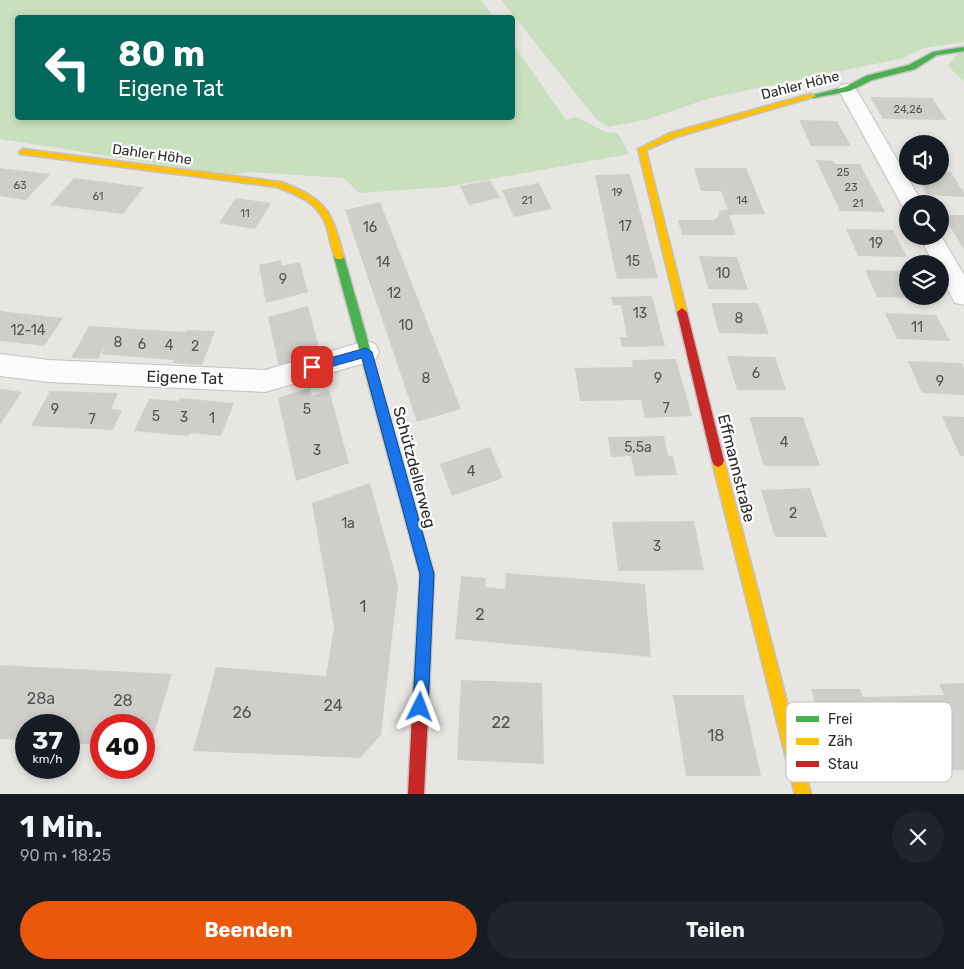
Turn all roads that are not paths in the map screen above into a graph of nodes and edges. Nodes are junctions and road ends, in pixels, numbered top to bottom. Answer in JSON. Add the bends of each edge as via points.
{"nodes":[{"id":1,"x":964,"y":49,"type":"edge"},
{"id":2,"x":848,"y":88,"type":"junction"},
{"id":3,"x":642,"y":149,"type":"joint"},
{"id":4,"x":23,"y":152,"type":"dead end"},
{"id":5,"x":278,"y":184,"type":"joint"},
{"id":6,"x":907,"y":195,"type":"edge"},
{"id":7,"x":935,"y":245,"type":"edge"},
{"id":8,"x":964,"y":296,"type":"edge"},
{"id":9,"x":366,"y":352,"type":"junction"},
{"id":10,"x":0,"y":365,"type":"edge"},
{"id":11,"x":786,"y":728,"type":"edge"},
{"id":12,"x":416,"y":794,"type":"edge"}],
"edges":[{"from":1,"to":2,"type":"street","name":"Dahler Höhe","via":[[935,53],[912,67],[869,78]]},
{"from":2,"to":3,"type":"street","name":"Dahler Höhe","via":[[673,135]]},
{"from":2,"to":6,"type":"street"},
{"from":3,"to":11,"type":"street","name":"Effmannstraße"},
{"from":4,"to":5,"type":"street","name":"Dahler Höhe"},
{"from":5,"to":9,"type":"street","name":"Schützdellerweg","via":[[301,192],[320,204],[326,213]]},
{"from":7,"to":8,"type":"street"},
{"from":9,"to":10,"type":"street","name":"Eigene Tat","via":[[265,381],[49,371]]},
{"from":9,"to":12,"type":"street","name":"Schützdellerweg","via":[[427,574]]}]}
